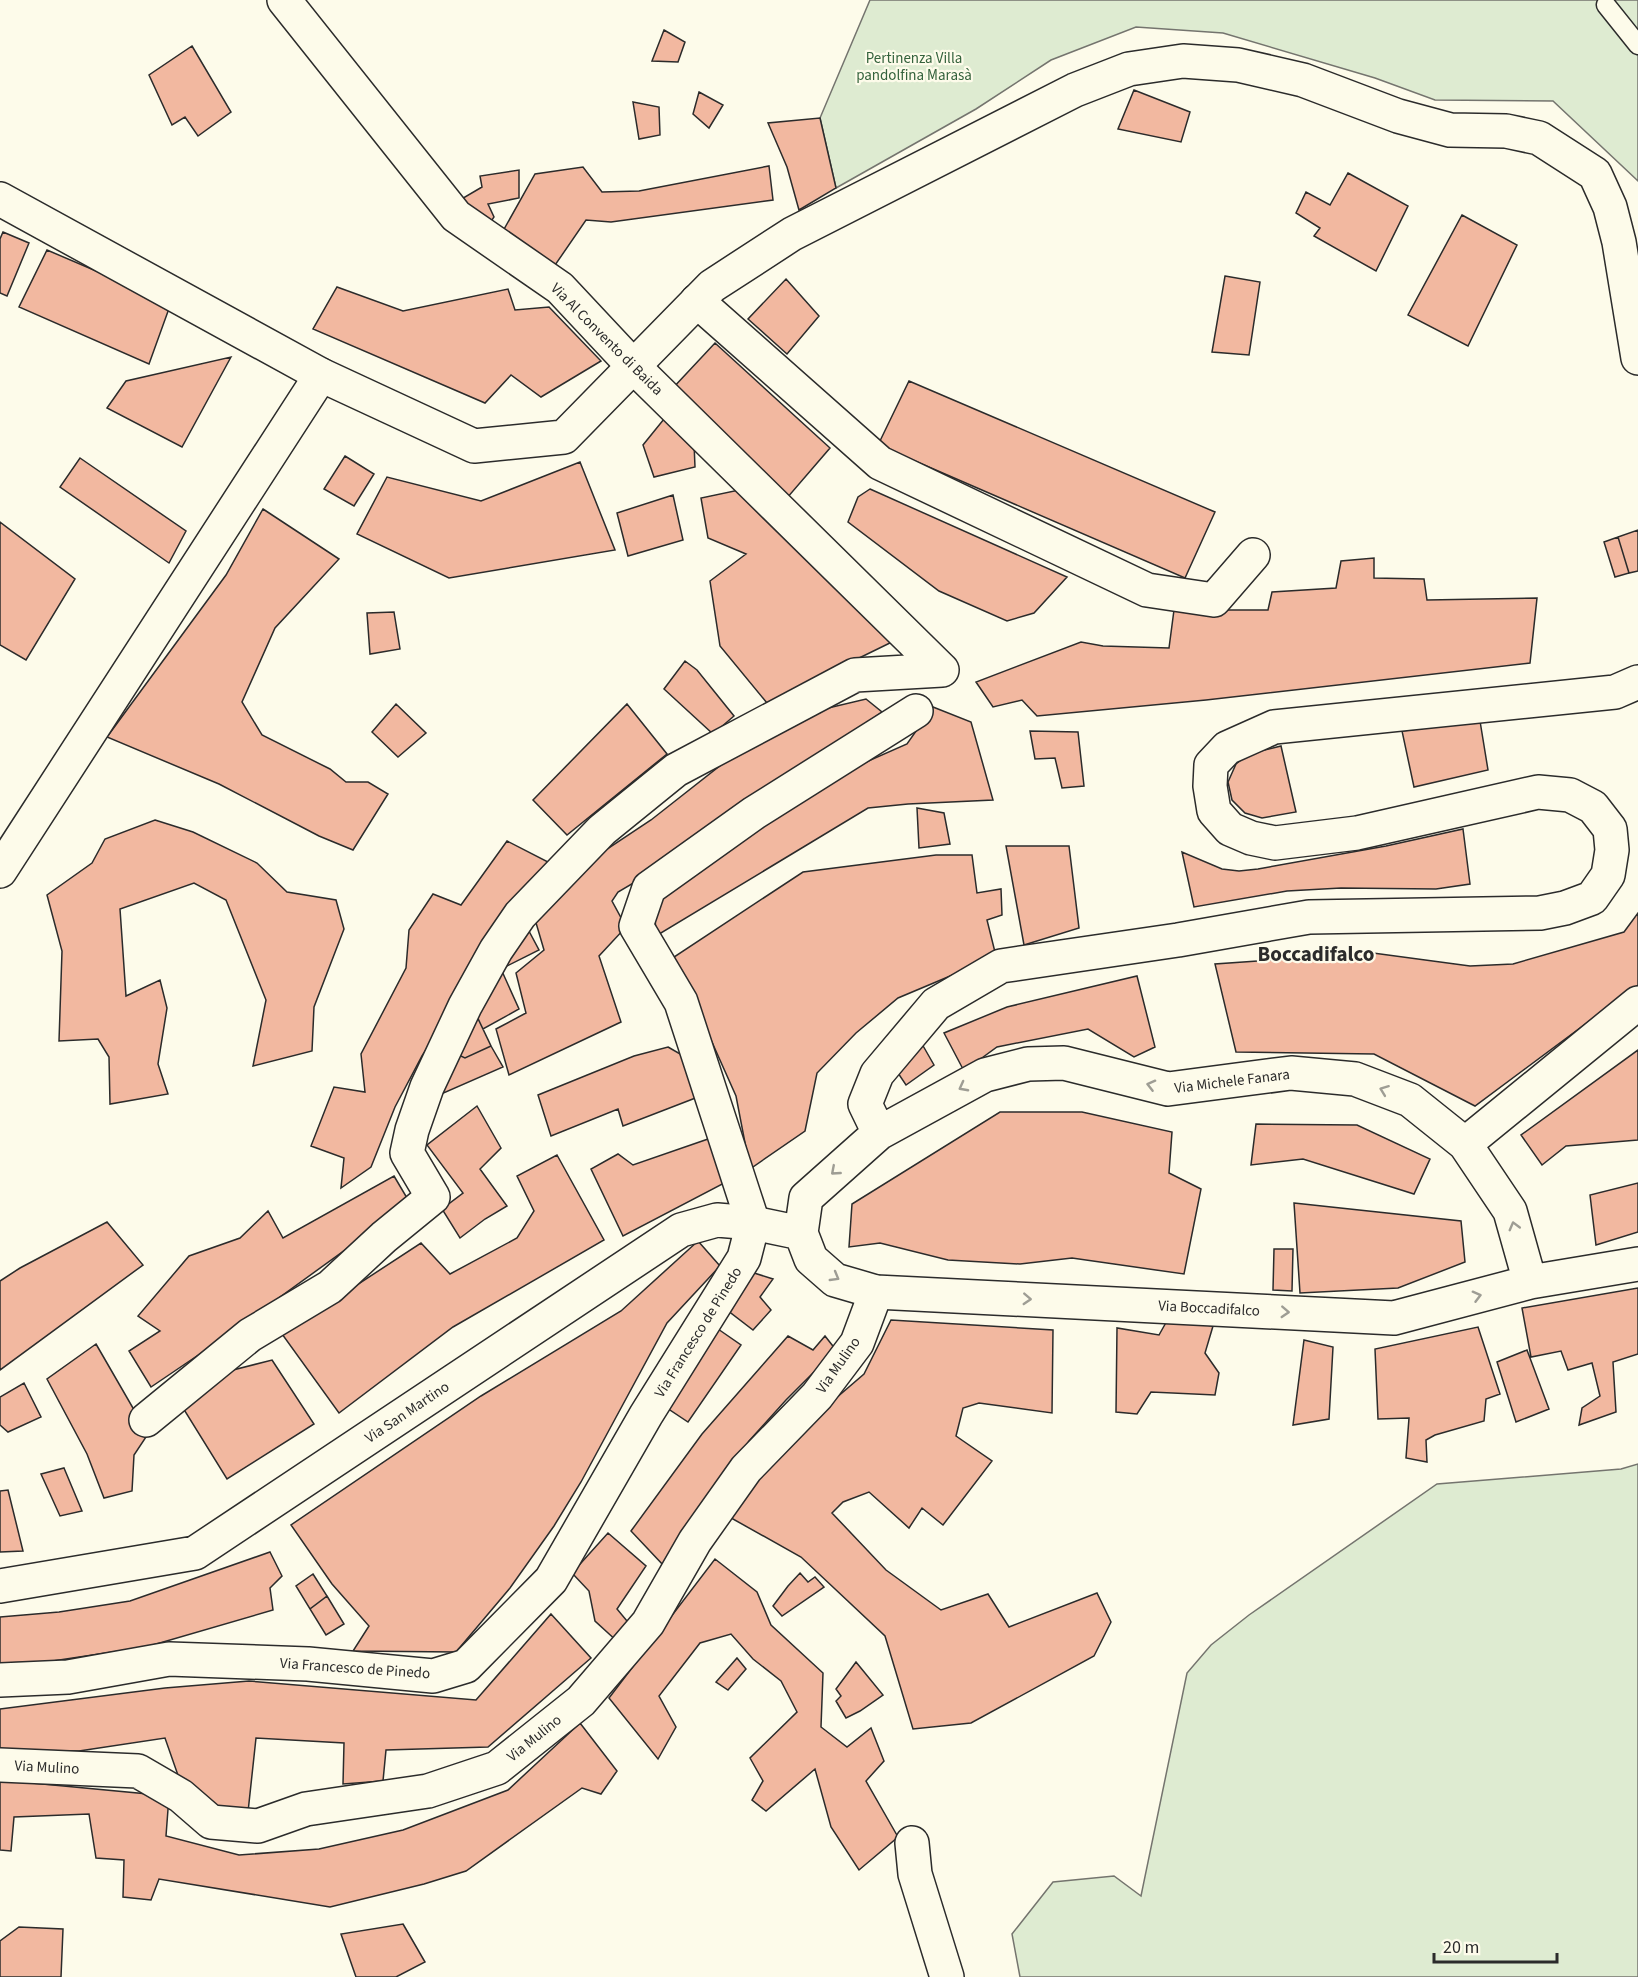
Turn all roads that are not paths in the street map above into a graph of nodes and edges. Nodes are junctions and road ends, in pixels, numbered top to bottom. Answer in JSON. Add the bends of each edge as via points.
{"nodes":[{"id":1,"x":284,"y":0,"type":"edge"},
{"id":2,"x":1606,"y":4,"type":"dead end"},
{"id":3,"x":1638,"y":45,"type":"edge"},
{"id":4,"x":0,"y":199,"type":"edge"},
{"id":5,"x":697,"y":301,"type":"junction"},
{"id":6,"x":1638,"y":358,"type":"edge"},
{"id":7,"x":634,"y":367,"type":"junction"},
{"id":8,"x":321,"y":375,"type":"junction"},
{"id":9,"x":1253,"y":555,"type":"dead end"},
{"id":10,"x":1638,"y":682,"type":"edge"},
{"id":11,"x":916,"y":711,"type":"dead end"},
{"id":12,"x":6,"y":848,"type":"edge"},
{"id":13,"x":1638,"y":1003,"type":"edge"},
{"id":14,"x":879,"y":1133,"type":"junction"},
{"id":15,"x":1465,"y":1144,"type":"junction"},
{"id":16,"x":753,"y":1223,"type":"junction"},
{"id":17,"x":801,"y":1233,"type":"junction"},
{"id":18,"x":1638,"y":1264,"type":"edge"},
{"id":19,"x":1530,"y":1282,"type":"junction"},
{"id":20,"x":876,"y":1292,"type":"junction"},
{"id":21,"x":146,"y":1420,"type":"dead end"},
{"id":22,"x":0,"y":1586,"type":"edge"},
{"id":23,"x":0,"y":1680,"type":"edge"},
{"id":24,"x":0,"y":1765,"type":"edge"},
{"id":25,"x":912,"y":1843,"type":"dead end"},
{"id":26,"x":947,"y":1977,"type":"edge"}],
"edges":[{"from":1,"to":7,"type":"street","name":"Via Al Convento di Baida","via":[[456,216],[560,288]]},
{"from":2,"to":3,"type":"lane"},
{"from":4,"to":8,"type":"street"},
{"from":5,"to":6,"type":"street","via":[[712,286],[792,234],[1075,90],[1129,69],[1183,61],[1238,65],[1303,80],[1398,116],[1450,130],[1506,131],[1539,138],[1595,174],[1610,207],[1619,242]]},
{"from":5,"to":7,"type":"street"},
{"from":5,"to":9,"type":"street","via":[[880,463],[1147,590],[1214,600]]},
{"from":7,"to":8,"type":"street","via":[[564,437],[474,446]]},
{"from":7,"to":21,"type":"street","name":"Via Al Convento di Baida","via":[[942,670],[855,675],[676,770],[602,830],[520,915],[496,950],[427,1087],[407,1153],[433,1197],[330,1287],[250,1335]]},
{"from":8,"to":12,"type":"street"},
{"from":10,"to":14,"type":"street","via":[[1615,692],[1274,727],[1227,748],[1211,765],[1214,811],[1230,829],[1275,843],[1357,833],[1538,792],[1570,795],[1593,807],[1610,829],[1608,875],[1592,898],[1540,913],[1310,917],[1001,966],[936,1004],[877,1074],[865,1104]]},
{"from":11,"to":16,"type":"street","via":[[754,813],[650,888],[636,926],[681,1002]]},
{"from":13,"to":15,"type":"street"},
{"from":15,"to":14,"type":"street","name":"Via Michele Fanara","one_way":true,"via":[[1410,1100],[1355,1079],[1291,1072],[1168,1089],[1064,1063],[1028,1064],[985,1075]]},
{"from":14,"to":17,"type":"street","name":"Via Michele Fanara","one_way":true,"via":[[806,1198]]},
{"from":19,"to":15,"type":"street","name":"Via Michele Fanara","one_way":true,"via":[[1510,1211]]},
{"from":16,"to":17,"type":"street","name":"Via San Martino"},
{"from":16,"to":22,"type":"street","name":"Via San Martino","via":[[717,1220],[681,1230],[195,1552]]},
{"from":16,"to":23,"type":"street","name":"Via Francesco de Pinedo","via":[[744,1258],[646,1415],[551,1580],[466,1666],[433,1676],[308,1664],[169,1659],[68,1677]]},
{"from":17,"to":20,"type":"street","name":"Via Boccadifalco","one_way":true,"via":[[811,1259],[835,1280]]},
{"from":18,"to":19,"type":"street","name":"Via Boccadifalco"},
{"from":20,"to":19,"type":"street","name":"Via Boccadifalco","one_way":true,"via":[[1394,1318]]},
{"from":20,"to":24,"type":"street","name":"Via Mulino","via":[[857,1343],[817,1396],[746,1469],[695,1541],[648,1623],[581,1701],[497,1768],[428,1791],[306,1809],[258,1826],[211,1822],[181,1796],[138,1771]]},
{"from":25,"to":26,"type":"street","via":[[915,1874]]}]}
